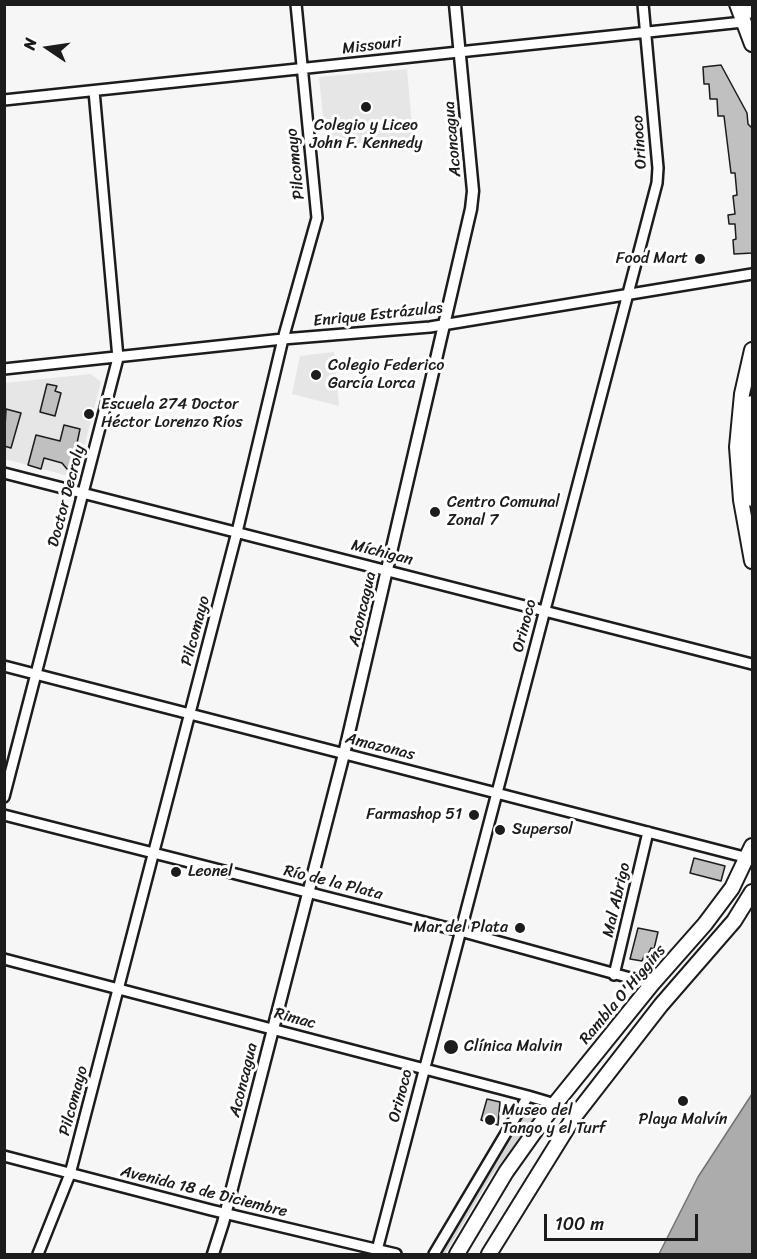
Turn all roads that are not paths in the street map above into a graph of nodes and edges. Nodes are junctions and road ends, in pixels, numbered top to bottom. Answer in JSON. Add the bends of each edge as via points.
{"nodes":[{"id":1,"x":296,"y":4,"type":"edge"},
{"id":2,"x":455,"y":4,"type":"edge"},
{"id":3,"x":643,"y":4,"type":"edge"},
{"id":4,"x":737,"y":4,"type":"edge"},
{"id":5,"x":750,"y":4,"type":"edge"},
{"id":6,"x":748,"y":17,"type":"edge"},
{"id":7,"x":646,"y":34,"type":"junction"},
{"id":8,"x":753,"y":44,"type":"edge"},
{"id":9,"x":460,"y":53,"type":"junction"},
{"id":10,"x":302,"y":70,"type":"junction"},
{"id":11,"x":94,"y":91,"type":"junction"},
{"id":12,"x":4,"y":100,"type":"edge"},
{"id":13,"x":753,"y":274,"type":"edge"},
{"id":14,"x":627,"y":293,"type":"junction"},
{"id":15,"x":444,"y":324,"type":"junction"},
{"id":16,"x":283,"y":339,"type":"junction"},
{"id":17,"x":753,"y":350,"type":"edge"},
{"id":18,"x":118,"y":358,"type":"junction"},
{"id":19,"x":4,"y":369,"type":"edge"},
{"id":20,"x":753,"y":403,"type":"edge"},
{"id":21,"x":4,"y":473,"type":"edge"},
{"id":22,"x":83,"y":493,"type":"junction"},
{"id":23,"x":753,"y":499,"type":"edge"},
{"id":24,"x":237,"y":532,"type":"junction"},
{"id":25,"x":753,"y":561,"type":"edge"},
{"id":26,"x":387,"y":570,"type":"junction"},
{"id":27,"x":544,"y":611,"type":"junction"},
{"id":28,"x":753,"y":664,"type":"edge"},
{"id":29,"x":4,"y":666,"type":"edge"},
{"id":30,"x":37,"y":674,"type":"junction"},
{"id":31,"x":190,"y":713,"type":"junction"},
{"id":32,"x":344,"y":753,"type":"junction"},
{"id":33,"x":496,"y":793,"type":"junction"},
{"id":34,"x":4,"y":797,"type":"edge"},
{"id":35,"x":4,"y":815,"type":"edge"},
{"id":36,"x":648,"y":832,"type":"junction"},
{"id":37,"x":153,"y":852,"type":"junction"},
{"id":38,"x":750,"y":852,"type":"edge"},
{"id":39,"x":307,"y":892,"type":"junction"},
{"id":40,"x":753,"y":892,"type":"edge"},
{"id":41,"x":460,"y":931,"type":"junction"},
{"id":42,"x":4,"y":959,"type":"edge"},
{"id":43,"x":614,"y":975,"type":"junction"},
{"id":44,"x":652,"y":984,"type":"junction"},
{"id":45,"x":118,"y":989,"type":"junction"},
{"id":46,"x":272,"y":1029,"type":"junction"},
{"id":47,"x":424,"y":1069,"type":"junction"},
{"id":48,"x":528,"y":1096,"type":"junction"},
{"id":49,"x":555,"y":1104,"type":"junction"},
{"id":50,"x":574,"y":1117,"type":"junction"},
{"id":51,"x":4,"y":1156,"type":"edge"},
{"id":52,"x":70,"y":1174,"type":"junction"},
{"id":53,"x":225,"y":1213,"type":"junction"},
{"id":54,"x":377,"y":1250,"type":"junction"},
{"id":55,"x":38,"y":1254,"type":"edge"},
{"id":56,"x":213,"y":1254,"type":"edge"},
{"id":57,"x":396,"y":1254,"type":"edge"},
{"id":58,"x":434,"y":1254,"type":"edge"},
{"id":59,"x":457,"y":1254,"type":"edge"},
{"id":60,"x":489,"y":1254,"type":"edge"}],
"edges":[{"from":1,"to":10,"type":"street","name":"Pilcomayo"},
{"from":2,"to":9,"type":"street","name":"Aconcagua"},
{"from":3,"to":7,"type":"street","name":"Orinoco"},
{"from":4,"to":6,"type":"main road"},
{"from":5,"to":6,"type":"main road"},
{"from":6,"to":7,"type":"street","name":"Missouri"},
{"from":6,"to":8,"type":"main road"},
{"from":7,"to":9,"type":"street","name":"Missouri"},
{"from":7,"to":14,"type":"street","name":"Orinoco","via":[[658,176]]},
{"from":9,"to":10,"type":"street","name":"Missouri"},
{"from":9,"to":15,"type":"street","name":"Aconcagua","via":[[473,191]]},
{"from":10,"to":11,"type":"street","name":"Missouri"},
{"from":10,"to":16,"type":"street","name":"Pilcomayo","via":[[317,218]]},
{"from":11,"to":12,"type":"street","name":"Missouri"},
{"from":11,"to":18,"type":"street","name":"Doctor Decroly"},
{"from":13,"to":14,"type":"street","name":"Enrique Estrázulas"},
{"from":14,"to":15,"type":"street","name":"Enrique Estrázulas"},
{"from":14,"to":27,"type":"street","name":"Orinoco"},
{"from":15,"to":16,"type":"street","name":"Enrique Estrázulas"},
{"from":15,"to":26,"type":"street","name":"Aconcagua"},
{"from":16,"to":18,"type":"street","name":"Enrique Estrázulas"},
{"from":16,"to":24,"type":"street","name":"Pilcomayo"},
{"from":17,"to":25,"type":"main road","via":[[742,394],[737,447],[741,501]]},
{"from":18,"to":19,"type":"street","name":"Enrique Estrázulas"},
{"from":18,"to":22,"type":"street","name":"Doctor Decroly"},
{"from":20,"to":23,"type":"main road","via":[[748,445]]},
{"from":21,"to":22,"type":"street","name":"Míchigan"},
{"from":22,"to":24,"type":"street","name":"Míchigan"},
{"from":22,"to":30,"type":"street","name":"Doctor Decroly"},
{"from":24,"to":26,"type":"street","name":"Míchigan"},
{"from":24,"to":31,"type":"street","name":"Pilcomayo"},
{"from":26,"to":27,"type":"street","name":"Míchigan"},
{"from":26,"to":32,"type":"street","name":"Aconcagua"},
{"from":27,"to":28,"type":"street","name":"Míchigan"},
{"from":27,"to":33,"type":"street","name":"Orinoco"},
{"from":29,"to":30,"type":"street","name":"Amazonas"},
{"from":30,"to":31,"type":"street","name":"Amazonas"},
{"from":30,"to":34,"type":"street","name":"Doctor Decroly"},
{"from":31,"to":32,"type":"street","name":"Amazonas"},
{"from":31,"to":37,"type":"street","name":"Pilcomayo"},
{"from":32,"to":33,"type":"street","name":"Amazonas"},
{"from":32,"to":39,"type":"street","name":"Aconcagua"},
{"from":33,"to":36,"type":"street","name":"Amazonas"},
{"from":33,"to":41,"type":"street","name":"Orinoco"},
{"from":35,"to":37,"type":"street","name":"Río de la Plata"},
{"from":36,"to":38,"type":"street","name":"Amazonas"},
{"from":36,"to":43,"type":"street","name":"Mal Abrigo"},
{"from":37,"to":39,"type":"street","name":"Río de la Plata"},
{"from":37,"to":45,"type":"street","name":"Pilcomayo"},
{"from":38,"to":44,"type":"main road","name":"Rambla O'Higgins","via":[[732,888]]},
{"from":39,"to":41,"type":"street","name":"Río de la Plata"},
{"from":39,"to":46,"type":"street","name":"Aconcagua"},
{"from":40,"to":50,"type":"main road","via":[[734,921],[661,1005]]},
{"from":41,"to":43,"type":"street","name":"Río de la Plata"},
{"from":41,"to":47,"type":"street","name":"Orinoco"},
{"from":42,"to":45,"type":"street","name":"Rimac"},
{"from":43,"to":44,"type":"street","name":"Río de la Plata"},
{"from":44,"to":49,"type":"main road","name":"Rambla O'Higgins"},
{"from":45,"to":46,"type":"street","name":"Rimac"},
{"from":45,"to":52,"type":"street","name":"Pilcomayo"},
{"from":46,"to":47,"type":"street","name":"Rimac"},
{"from":46,"to":53,"type":"street","name":"Aconcagua"},
{"from":47,"to":48,"type":"street","name":"Rimac"},
{"from":47,"to":54,"type":"street","name":"Orinoco"},
{"from":48,"to":49,"type":"street","name":"Rimac"},
{"from":48,"to":58,"type":"street"},
{"from":49,"to":50,"type":"street","name":"Rimac"},
{"from":49,"to":59,"type":"main road","name":"Rambla O'Higgins","via":[[506,1172]]},
{"from":50,"to":60,"type":"main road"},
{"from":51,"to":52,"type":"street","name":"Avenida 18 de Diciembre"},
{"from":52,"to":53,"type":"street","name":"Avenida 18 de Diciembre"},
{"from":52,"to":55,"type":"street","name":"Pilcomayo"},
{"from":53,"to":54,"type":"street","name":"Avenida 18 de Diciembre"},
{"from":53,"to":56,"type":"street","name":"Aconcagua"},
{"from":54,"to":57,"type":"street","name":"Avenida 18 de Diciembre"}]}
